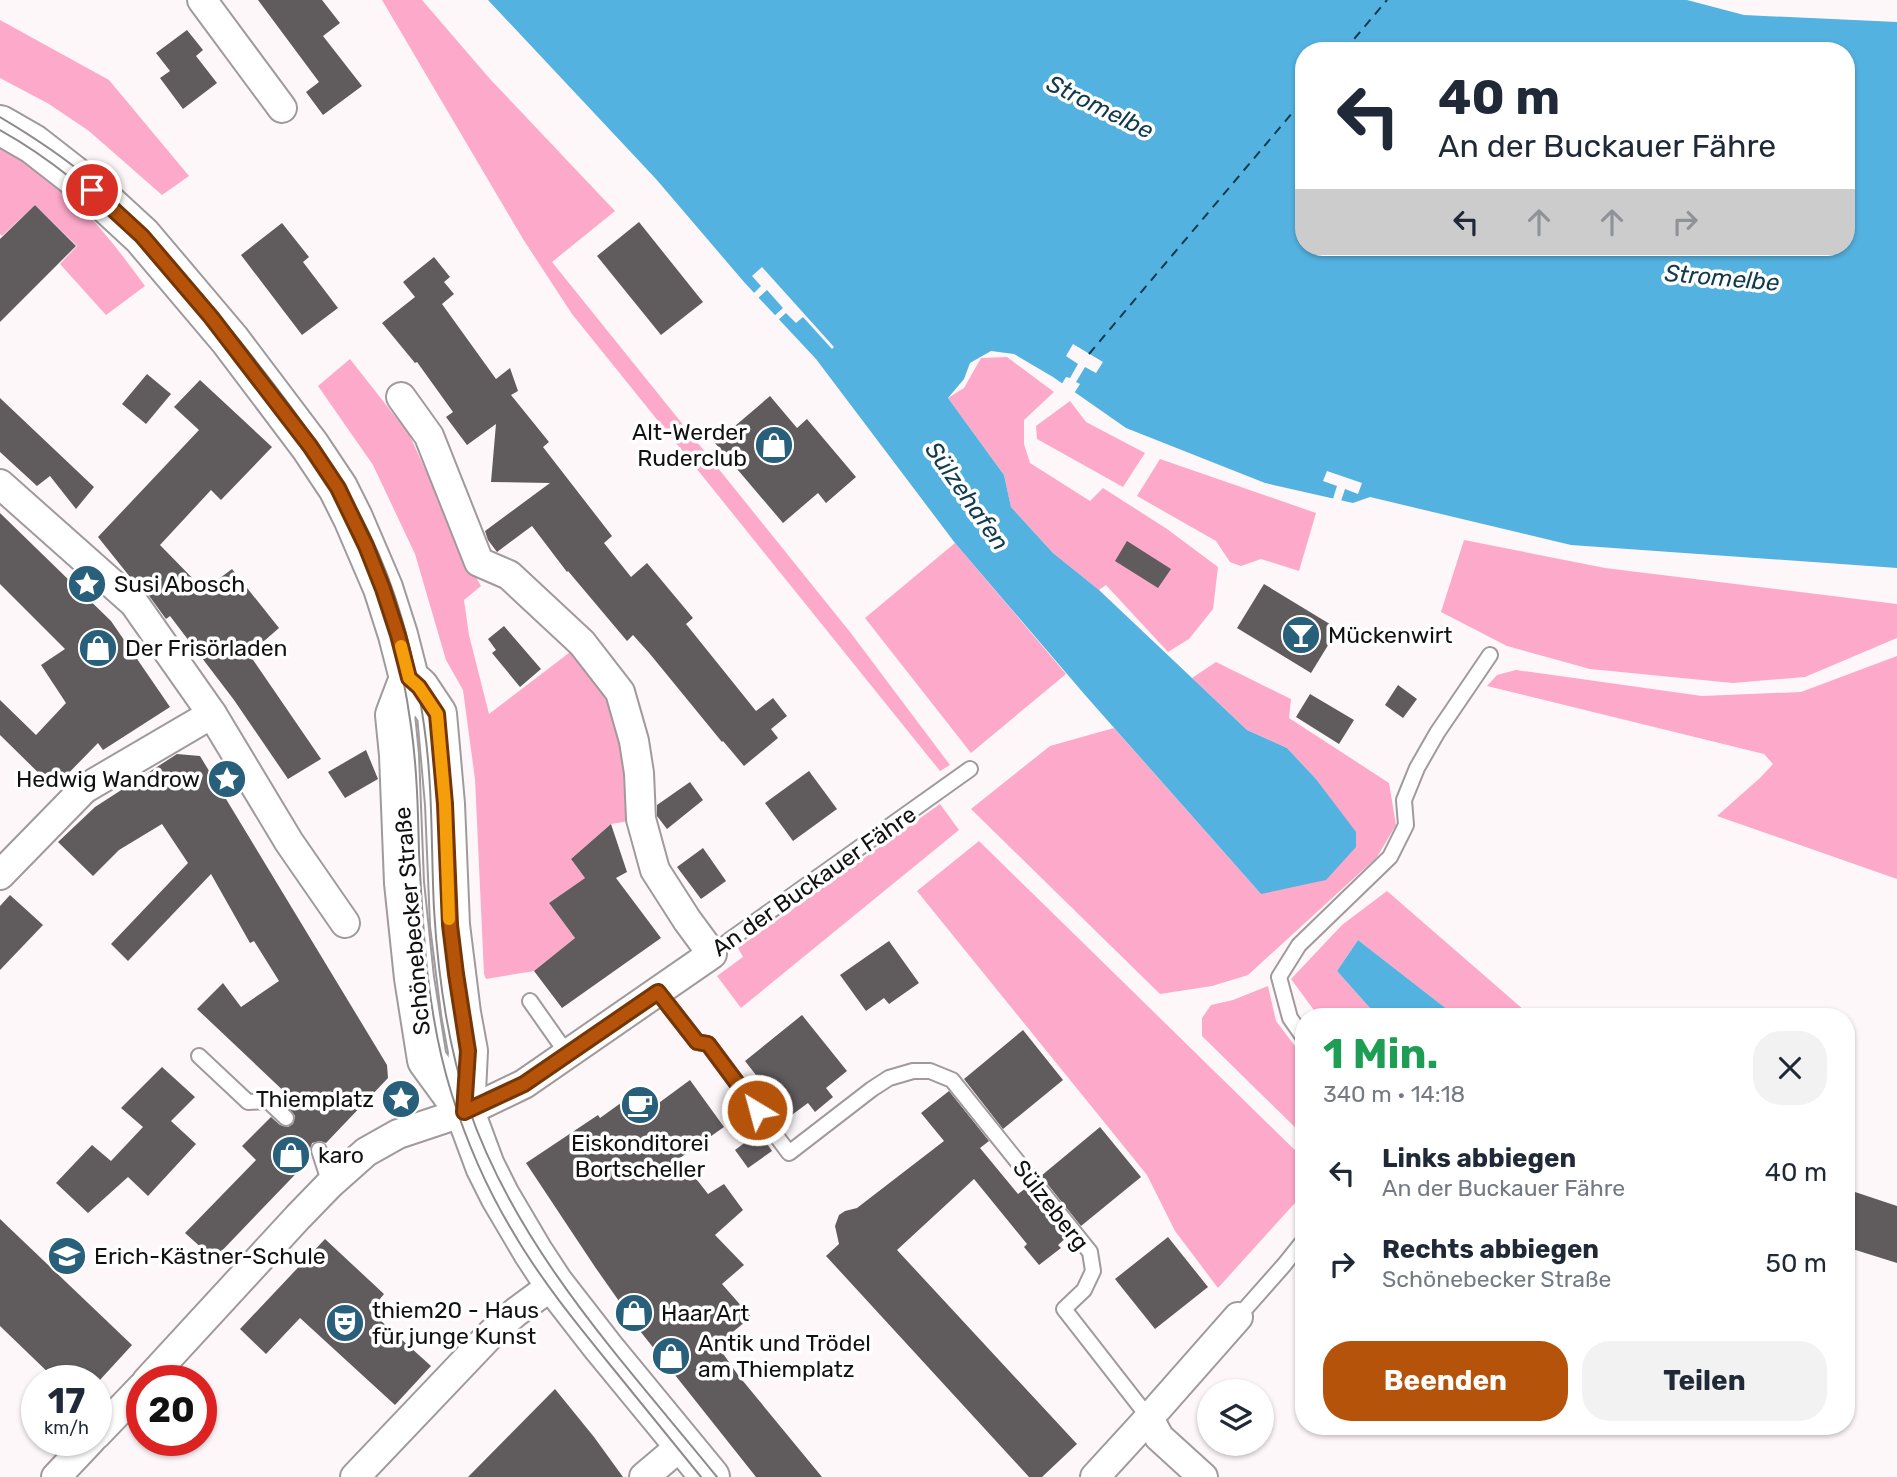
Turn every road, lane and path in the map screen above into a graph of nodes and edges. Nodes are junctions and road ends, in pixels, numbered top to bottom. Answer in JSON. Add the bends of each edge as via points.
{"nodes":[{"id":1,"x":202,"y":0,"type":"edge"},
{"id":2,"x":282,"y":107,"type":"dead end"},
{"id":3,"x":0,"y":125,"type":"edge"},
{"id":4,"x":401,"y":397,"type":"dead end"},
{"id":5,"x":3,"y":492,"type":"edge"},
{"id":6,"x":1490,"y":655,"type":"dead end"},
{"id":7,"x":212,"y":714,"type":"junction"},
{"id":8,"x":970,"y":769,"type":"dead end"},
{"id":9,"x":0,"y":875,"type":"edge"},
{"id":10,"x":345,"y":923,"type":"dead end"},
{"id":11,"x":712,"y":954,"type":"junction"},
{"id":12,"x":658,"y":992,"type":"junction"},
{"id":13,"x":530,"y":1001,"type":"dead end"},
{"id":14,"x":1295,"y":1025,"type":"edge"},
{"id":15,"x":568,"y":1055,"type":"junction"},
{"id":16,"x":199,"y":1056,"type":"dead end"},
{"id":17,"x":464,"y":1112,"type":"junction"},
{"id":18,"x":286,"y":1118,"type":"dead end"},
{"id":19,"x":319,"y":1150,"type":"dead end"},
{"id":20,"x":330,"y":1184,"type":"junction"},
{"id":21,"x":1295,"y":1251,"type":"edge"},
{"id":22,"x":554,"y":1284,"type":"junction"},
{"id":23,"x":1238,"y":1317,"type":"joint"},
{"id":24,"x":162,"y":1365,"type":"edge"},
{"id":25,"x":126,"y":1404,"type":"edge"},
{"id":26,"x":112,"y":1418,"type":"edge"},
{"id":27,"x":1149,"y":1418,"type":"junction"},
{"id":28,"x":683,"y":1444,"type":"junction"},
{"id":29,"x":76,"y":1456,"type":"edge"},
{"id":30,"x":56,"y":1477,"type":"edge"},
{"id":31,"x":355,"y":1477,"type":"edge"},
{"id":32,"x":644,"y":1477,"type":"edge"},
{"id":33,"x":710,"y":1477,"type":"edge"},
{"id":34,"x":1095,"y":1477,"type":"edge"},
{"id":35,"x":1203,"y":1477,"type":"edge"}],
"edges":[{"from":1,"to":2,"type":"street"},
{"from":3,"to":17,"type":"main road","name":"Schönebecker Straße","via":[[33,144],[92,190],[142,236],[310,446],[338,488],[366,546],[409,678],[395,715],[404,883],[427,1060]]},
{"from":4,"to":11,"type":"street","via":[[429,436],[479,562],[509,575],[582,643],[620,692],[634,741],[641,819],[655,870]]},
{"from":5,"to":7,"type":"street","via":[[134,603]]},
{"from":6,"to":14,"type":"lane","via":[[1417,768],[1404,800],[1406,825],[1390,857],[1299,945],[1279,977]]},
{"from":7,"to":9,"type":"street","via":[[84,789]]},
{"from":7,"to":10,"type":"street","via":[[289,842]]},
{"from":8,"to":11,"type":"lane","name":"An der Buckauer Fähre"},
{"from":11,"to":12,"type":"street","name":"An der Buckauer Fähre"},
{"from":12,"to":15,"type":"street","name":"An der Buckauer Fähre"},
{"from":12,"to":27,"type":"lane","name":"Sülzeberg","via":[[697,1042],[708,1044],[789,1153],[889,1078],[930,1071],[952,1080],[1090,1252],[1093,1270],[1084,1290],[1064,1309]]},
{"from":13,"to":15,"type":"lane"},
{"from":15,"to":17,"type":"street","name":"An der Buckauer Fähre","via":[[507,1093]]},
{"from":16,"to":18,"type":"lane","via":[[247,1102],[268,1101]]},
{"from":17,"to":20,"type":"street","name":"An der Buckauer Fähre","via":[[382,1142]]},
{"from":17,"to":22,"type":"main road","name":"Schönebecker Straße","via":[[500,1196]]},
{"from":19,"to":20,"type":"lane"},
{"from":20,"to":24,"type":"street","name":"An der Buckauer Fähre"},
{"from":21,"to":23,"type":"lane"},
{"from":22,"to":28,"type":"main road","name":"Schönebecker Straße"},
{"from":22,"to":31,"type":"street","via":[[492,1333]]},
{"from":23,"to":27,"type":"street"},
{"from":25,"to":26,"type":"street"},
{"from":27,"to":34,"type":"street"},
{"from":27,"to":35,"type":"street","name":"Sülzeberg","via":[[1159,1437]]},
{"from":28,"to":32,"type":"street"},
{"from":28,"to":33,"type":"main road","name":"Schönebecker Straße"},
{"from":29,"to":30,"type":"street"}]}
